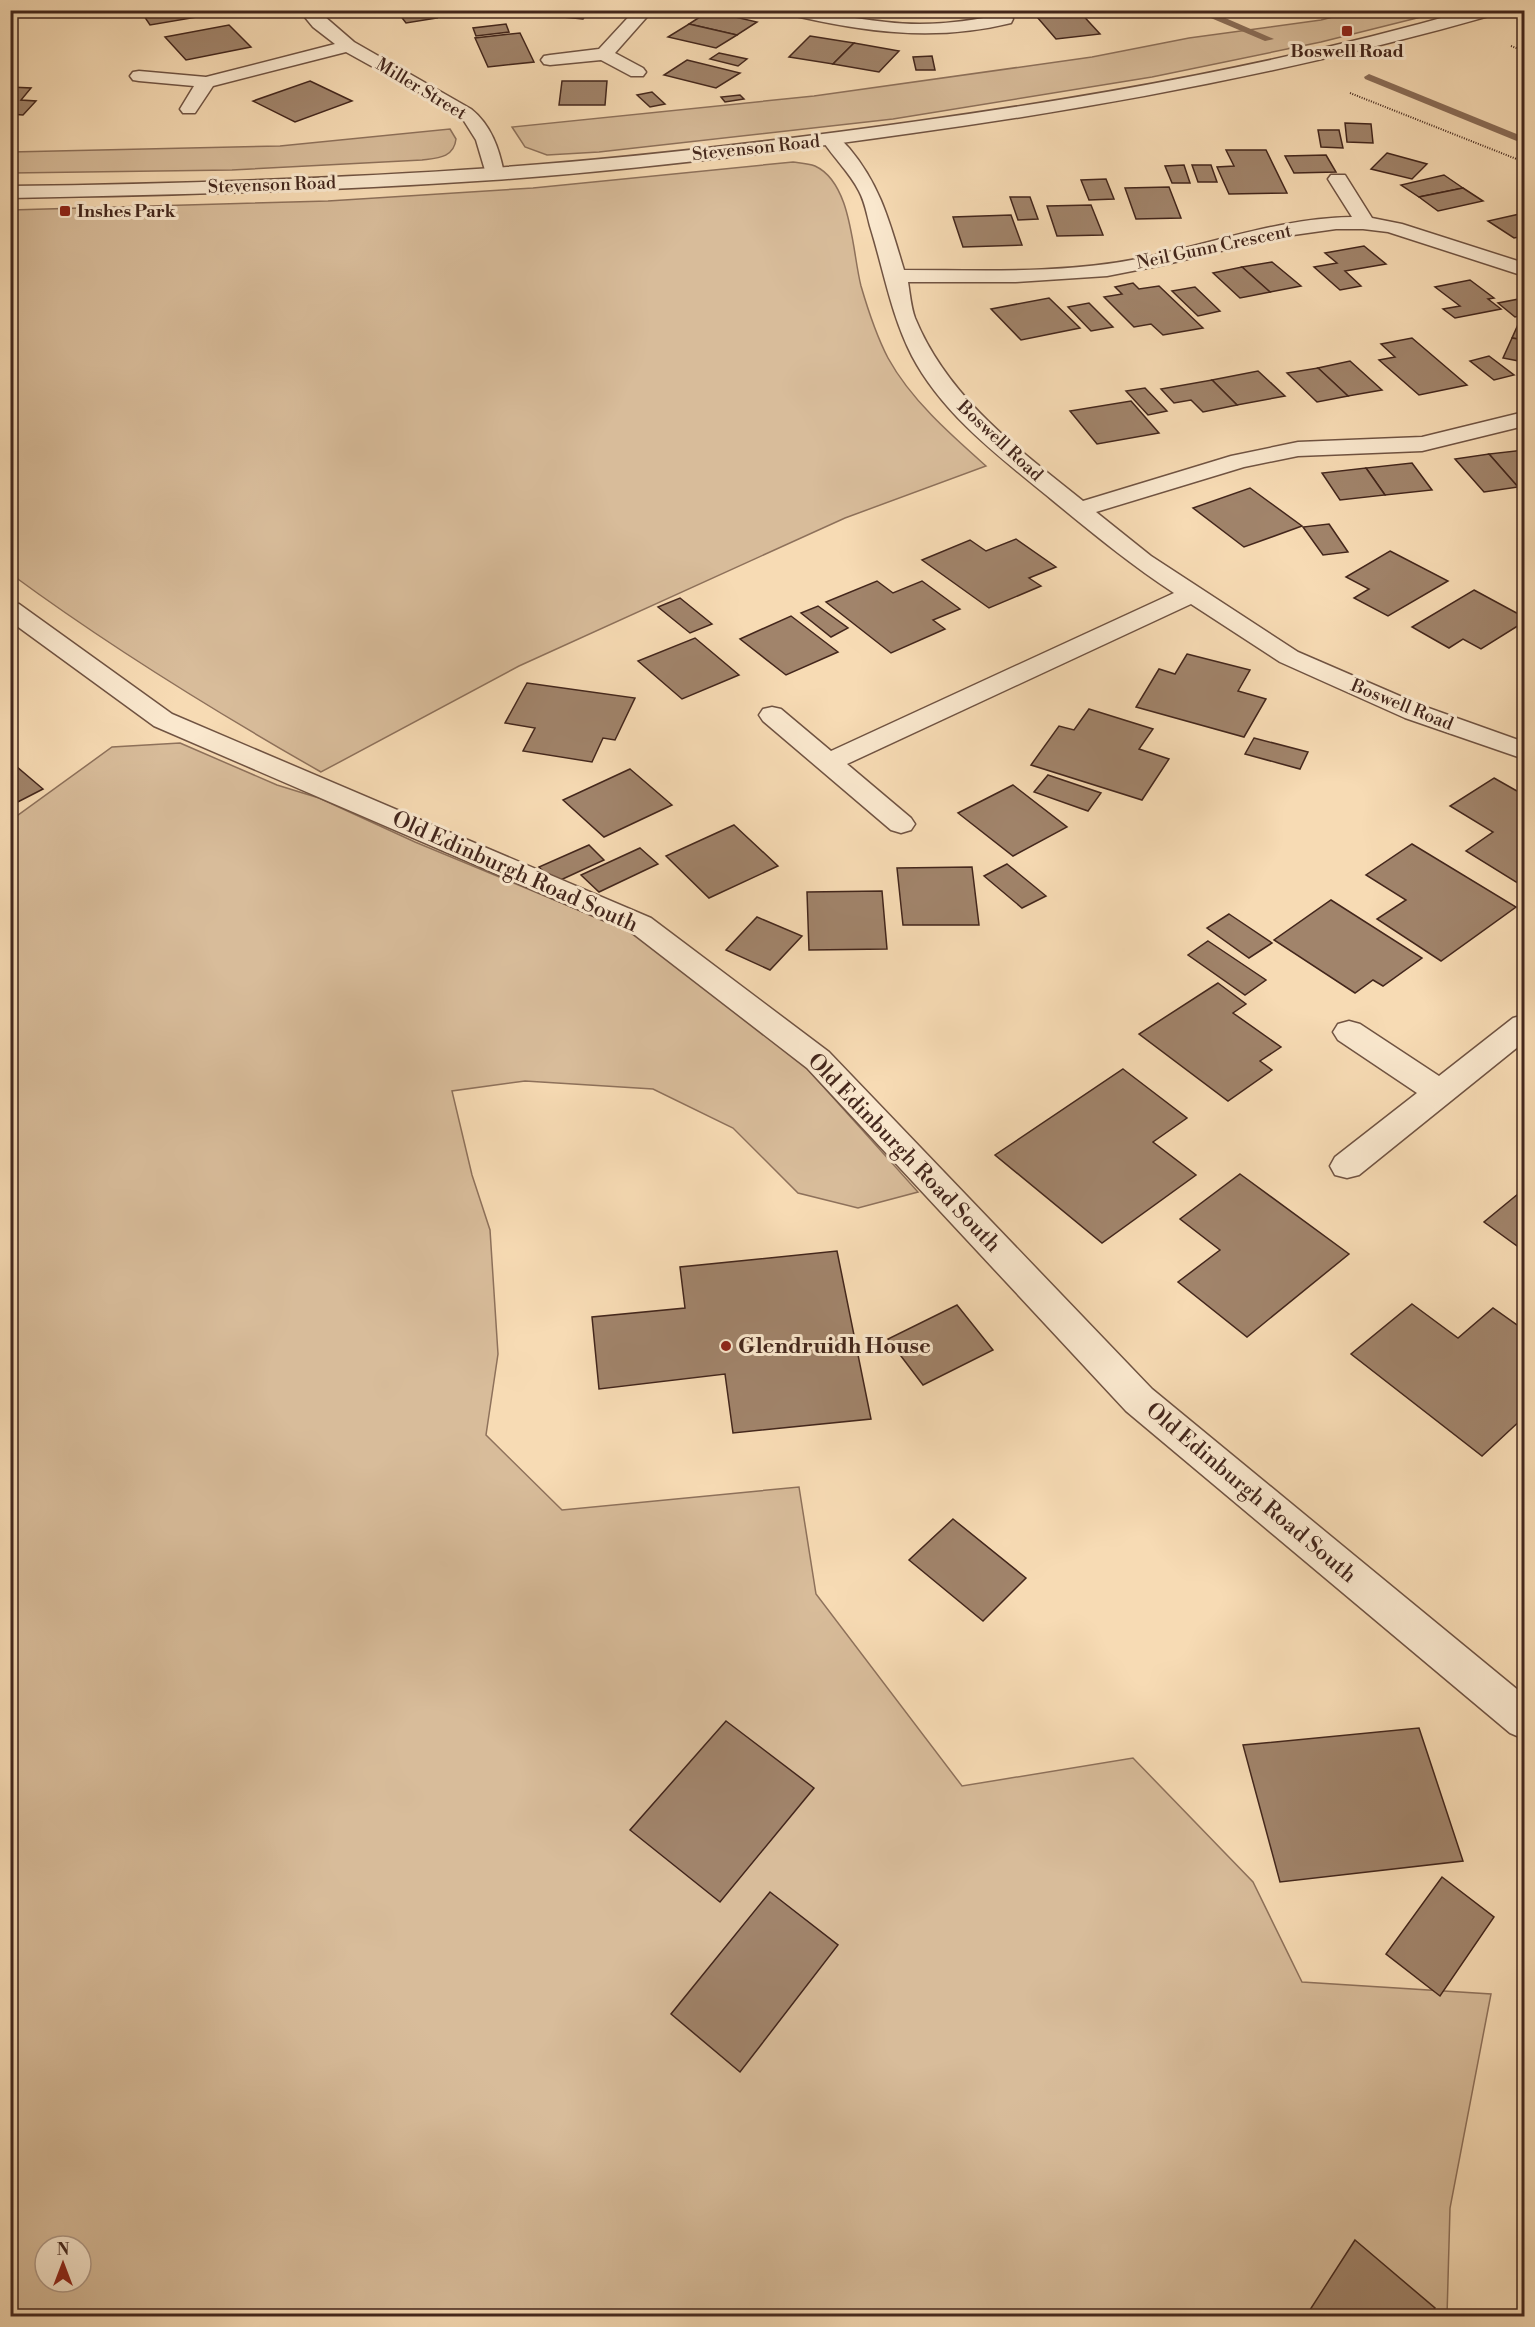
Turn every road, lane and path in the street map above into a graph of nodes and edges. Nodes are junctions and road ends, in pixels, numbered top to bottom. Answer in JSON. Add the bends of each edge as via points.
{"nodes":[{"id":1,"x":307,"y":10,"type":"edge"},
{"id":2,"x":645,"y":10,"type":"edge"},
{"id":3,"x":793,"y":10,"type":"edge"},
{"id":4,"x":1490,"y":10,"type":"edge"},
{"id":5,"x":1005,"y":19,"type":"dead end"},
{"id":6,"x":927,"y":30,"type":"junction"},
{"id":7,"x":349,"y":46,"type":"junction"},
{"id":8,"x":951,"y":49,"type":"dead end"},
{"id":9,"x":604,"y":54,"type":"junction"},
{"id":10,"x":550,"y":60,"type":"dead end"},
{"id":11,"x":637,"y":72,"type":"dead end"},
{"id":12,"x":139,"y":76,"type":"dead end"},
{"id":13,"x":206,"y":82,"type":"junction"},
{"id":14,"x":1341,"y":89,"type":"dead end"},
{"id":15,"x":189,"y":109,"type":"dead end"},
{"id":16,"x":831,"y":140,"type":"junction"},
{"id":17,"x":1524,"y":162,"type":"edge"},
{"id":18,"x":494,"y":173,"type":"junction"},
{"id":19,"x":1338,"y":178,"type":"dead end"},
{"id":20,"x":10,"y":192,"type":"edge"},
{"id":21,"x":1366,"y":223,"type":"junction"},
{"id":22,"x":1524,"y":270,"type":"edge"},
{"id":23,"x":896,"y":276,"type":"junction"},
{"id":24,"x":1524,"y":419,"type":"edge"},
{"id":25,"x":1078,"y":510,"type":"junction"},
{"id":26,"x":1191,"y":595,"type":"junction"},
{"id":27,"x":10,"y":609,"type":"edge"},
{"id":28,"x":772,"y":715,"type":"dead end"},
{"id":29,"x":1524,"y":751,"type":"edge"},
{"id":30,"x":830,"y":762,"type":"junction"},
{"id":31,"x":901,"y":824,"type":"dead end"},
{"id":32,"x":1524,"y":1026,"type":"edge"},
{"id":33,"x":1349,"y":1032,"type":"dead end"},
{"id":34,"x":1440,"y":1093,"type":"junction"},
{"id":35,"x":1347,"y":1166,"type":"dead end"},
{"id":36,"x":1524,"y":1720,"type":"edge"}],
"edges":[{"from":1,"to":7,"type":"street","name":"Miller Street","via":[[314,20]]},
{"from":2,"to":9,"type":"street"},
{"from":3,"to":6,"type":"street","via":[[877,28]]},
{"from":4,"to":16,"type":"street","name":"Stevenson Road","via":[[1270,66],[1068,105]]},
{"from":5,"to":6,"type":"street"},
{"from":6,"to":8,"type":"street"},
{"from":7,"to":13,"type":"street","name":"Miller Street"},
{"from":7,"to":18,"type":"street","name":"Miller Street","via":[[455,105],[475,122],[489,150]]},
{"from":9,"to":10,"type":"street"},
{"from":9,"to":11,"type":"street"},
{"from":12,"to":13,"type":"street","name":"Miller Street"},
{"from":13,"to":15,"type":"street"},
{"from":14,"to":17,"type":"path"},
{"from":16,"to":18,"type":"street","name":"Stevenson Road"},
{"from":16,"to":23,"type":"street","name":"Boswell Road","via":[[870,193]]},
{"from":18,"to":20,"type":"street","name":"Stevenson Road"},
{"from":19,"to":21,"type":"street"},
{"from":21,"to":22,"type":"street","name":"Neil Gunn Crescent"},
{"from":21,"to":23,"type":"street","name":"Neil Gunn Crescent","via":[[1334,223],[1282,232],[1086,272]]},
{"from":23,"to":25,"type":"street","name":"Boswell Road","via":[[904,316],[924,358],[958,405]]},
{"from":24,"to":25,"type":"street","via":[[1422,444],[1298,449],[1239,460]]},
{"from":25,"to":26,"type":"street","name":"Boswell Road"},
{"from":26,"to":29,"type":"street","name":"Boswell Road","via":[[1290,657],[1414,712]]},
{"from":26,"to":30,"type":"street"},
{"from":27,"to":36,"type":"street","name":"Old Edinburgh Road South","via":[[163,720],[641,926],[818,1060],[1139,1400]]},
{"from":28,"to":30,"type":"street"},
{"from":30,"to":31,"type":"street"},
{"from":32,"to":34,"type":"street"},
{"from":33,"to":34,"type":"street"},
{"from":34,"to":35,"type":"street"}]}
